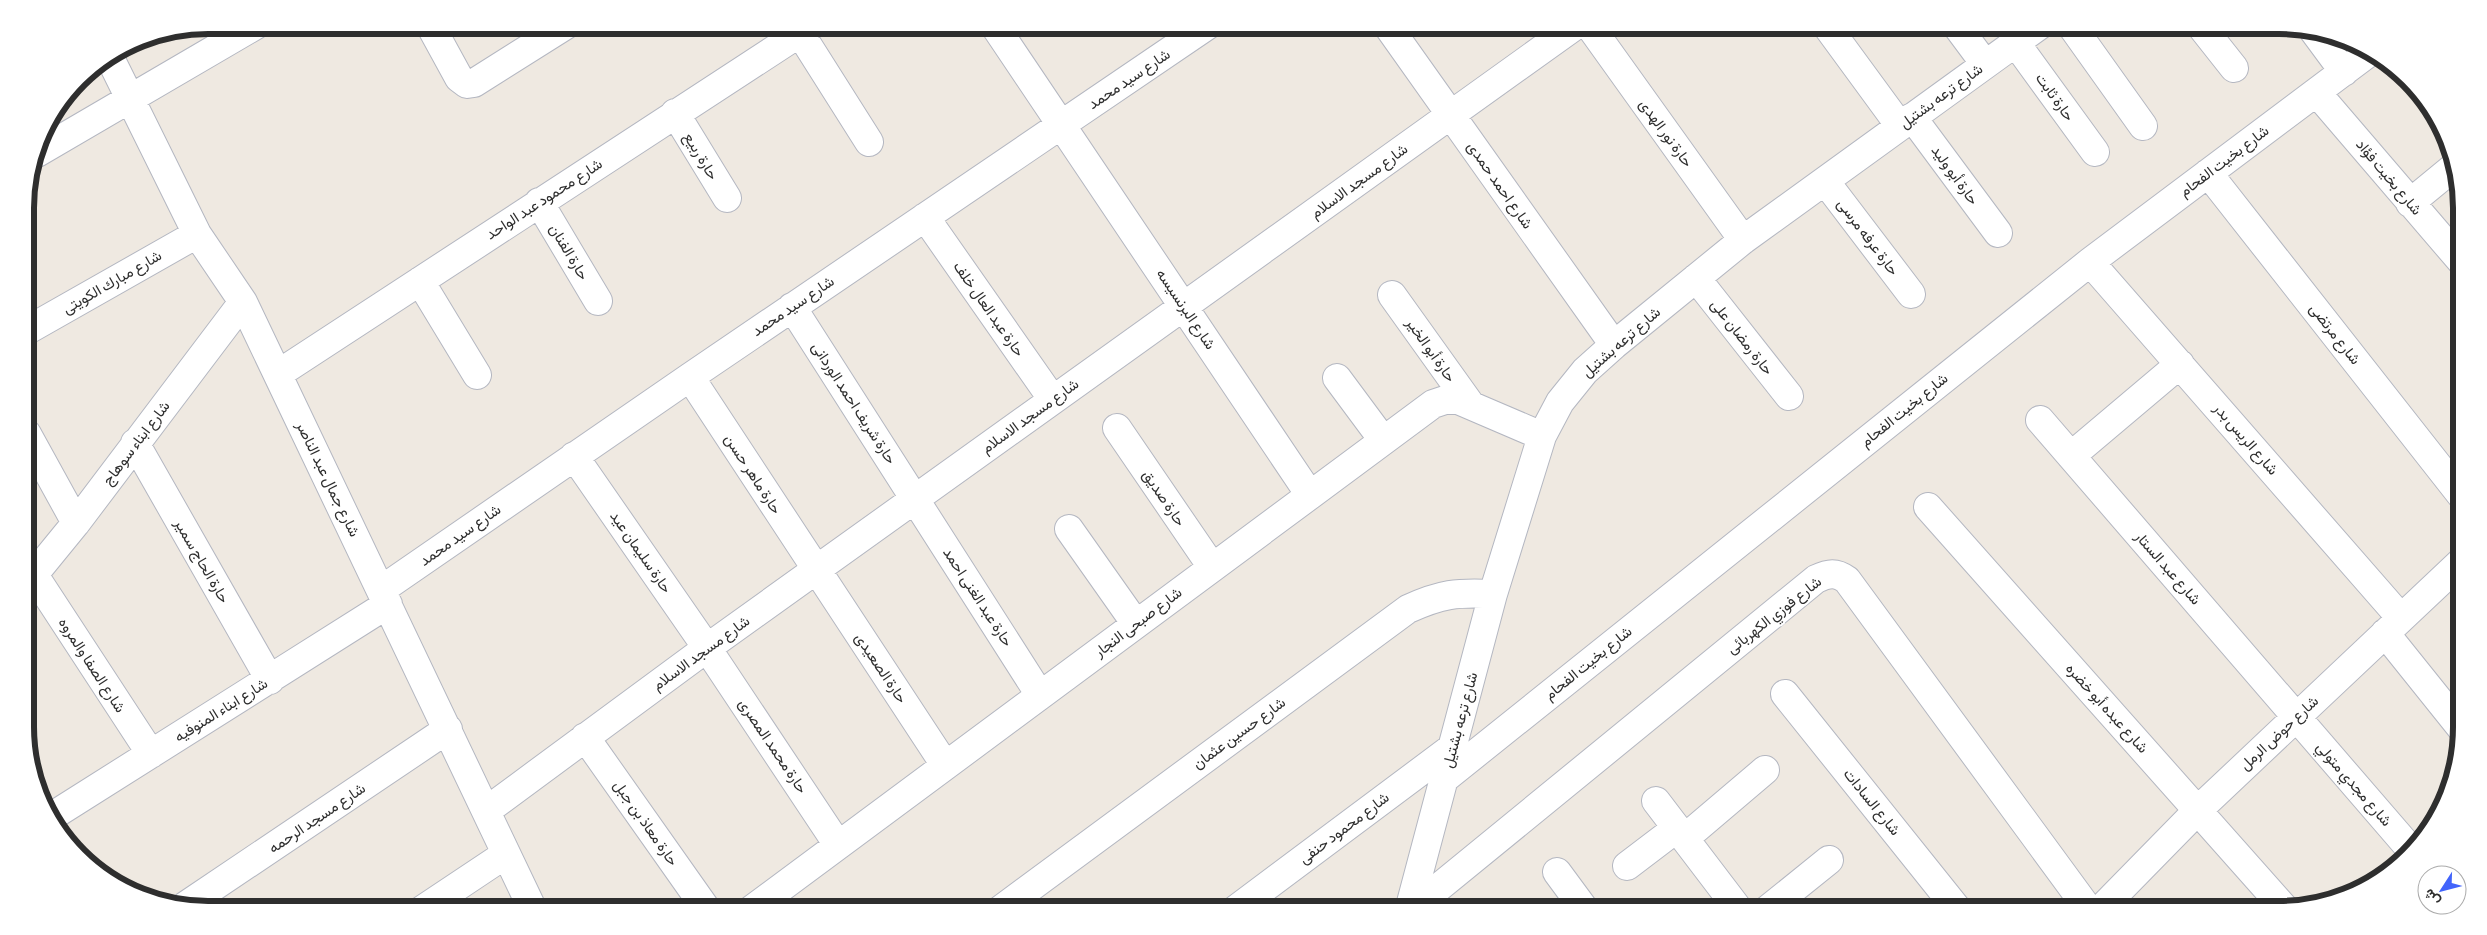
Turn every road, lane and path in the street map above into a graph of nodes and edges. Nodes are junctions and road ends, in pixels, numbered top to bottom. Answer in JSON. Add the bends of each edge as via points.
{"nodes":[{"id":1,"x":241,"y":34,"type":"edge"},
{"id":2,"x":435,"y":34,"type":"edge"},
{"id":3,"x":552,"y":34,"type":"edge"},
{"id":4,"x":798,"y":34,"type":"edge"},
{"id":5,"x":809,"y":34,"type":"edge"},
{"id":6,"x":1000,"y":34,"type":"edge"},
{"id":7,"x":1195,"y":34,"type":"edge"},
{"id":8,"x":1393,"y":34,"type":"edge"},
{"id":9,"x":1563,"y":34,"type":"edge"},
{"id":10,"x":1595,"y":34,"type":"edge"},
{"id":11,"x":1834,"y":34,"type":"edge"},
{"id":12,"x":1963,"y":34,"type":"edge"},
{"id":13,"x":2027,"y":34,"type":"edge"},
{"id":14,"x":2077,"y":34,"type":"edge"},
{"id":15,"x":2207,"y":34,"type":"edge"},
{"id":16,"x":2319,"y":38,"type":"edge"},
{"id":17,"x":2015,"y":42,"type":"junction"},
{"id":18,"x":2364,"y":56,"type":"edge"},
{"id":19,"x":112,"y":62,"type":"edge"},
{"id":20,"x":1985,"y":64,"type":"junction"},
{"id":21,"x":2234,"y":68,"type":"dead end"},
{"id":22,"x":2344,"y":72,"type":"junction"},
{"id":23,"x":2317,"y":93,"type":"junction"},
{"id":24,"x":130,"y":100,"type":"junction"},
{"id":25,"x":675,"y":113,"type":"junction"},
{"id":26,"x":1450,"y":115,"type":"junction"},
{"id":27,"x":1906,"y":121,"type":"junction"},
{"id":28,"x":1062,"y":124,"type":"junction"},
{"id":29,"x":2143,"y":126,"type":"dead end"},
{"id":30,"x":869,"y":142,"type":"dead end"},
{"id":31,"x":44,"y":149,"type":"edge"},
{"id":32,"x":2095,"y":152,"type":"dead end"},
{"id":33,"x":2449,"y":171,"type":"edge"},
{"id":34,"x":2208,"y":173,"type":"junction"},
{"id":35,"x":1825,"y":181,"type":"junction"},
{"id":36,"x":727,"y":198,"type":"dead end"},
{"id":37,"x":539,"y":202,"type":"junction"},
{"id":38,"x":2410,"y":203,"type":"junction"},
{"id":39,"x":924,"y":217,"type":"junction"},
{"id":40,"x":1998,"y":233,"type":"dead end"},
{"id":41,"x":197,"y":234,"type":"junction"},
{"id":42,"x":1743,"y":240,"type":"junction"},
{"id":43,"x":2453,"y":252,"type":"edge"},
{"id":44,"x":2090,"y":262,"type":"junction"},
{"id":45,"x":1696,"y":278,"type":"junction"},
{"id":46,"x":420,"y":281,"type":"junction"},
{"id":47,"x":1910,"y":294,"type":"dead end"},
{"id":48,"x":1392,"y":295,"type":"dead end"},
{"id":49,"x":598,"y":301,"type":"dead end"},
{"id":50,"x":243,"y":302,"type":"junction"},
{"id":51,"x":1184,"y":306,"type":"junction"},
{"id":52,"x":792,"y":307,"type":"junction"},
{"id":53,"x":34,"y":326,"type":"edge"},
{"id":54,"x":1614,"y":345,"type":"junction"},
{"id":55,"x":2180,"y":364,"type":"junction"},
{"id":56,"x":278,"y":374,"type":"junction"},
{"id":57,"x":477,"y":376,"type":"dead end"},
{"id":58,"x":690,"y":377,"type":"junction"},
{"id":59,"x":1337,"y":378,"type":"dead end"},
{"id":60,"x":1789,"y":396,"type":"dead end"},
{"id":61,"x":1053,"y":400,"type":"junction"},
{"id":62,"x":1470,"y":404,"type":"junction"},
{"id":63,"x":2040,"y":420,"type":"dead end"},
{"id":64,"x":1117,"y":428,"type":"dead end"},
{"id":65,"x":1542,"y":436,"type":"junction"},
{"id":66,"x":1383,"y":440,"type":"junction"},
{"id":67,"x":135,"y":443,"type":"junction"},
{"id":68,"x":34,"y":447,"type":"edge"},
{"id":69,"x":574,"y":456,"type":"junction"},
{"id":70,"x":2071,"y":456,"type":"junction"},
{"id":71,"x":2453,"y":485,"type":"edge"},
{"id":72,"x":1310,"y":495,"type":"junction"},
{"id":73,"x":915,"y":499,"type":"junction"},
{"id":74,"x":1928,"y":507,"type":"dead end"},
{"id":75,"x":76,"y":523,"type":"junction"},
{"id":76,"x":1069,"y":529,"type":"dead end"},
{"id":77,"x":1212,"y":568,"type":"junction"},
{"id":78,"x":816,"y":570,"type":"junction"},
{"id":79,"x":34,"y":575,"type":"edge"},
{"id":80,"x":2453,"y":575,"type":"edge"},
{"id":81,"x":34,"y":583,"type":"edge"},
{"id":82,"x":1493,"y":594,"type":"junction"},
{"id":83,"x":384,"y":597,"type":"junction"},
{"id":84,"x":1136,"y":624,"type":"junction"},
{"id":85,"x":2393,"y":625,"type":"junction"},
{"id":86,"x":707,"y":648,"type":"junction"},
{"id":87,"x":270,"y":680,"type":"junction"},
{"id":88,"x":1785,"y":694,"type":"dead end"},
{"id":89,"x":1040,"y":695,"type":"junction"},
{"id":90,"x":2453,"y":715,"type":"edge"},
{"id":91,"x":2296,"y":716,"type":"junction"},
{"id":92,"x":448,"y":729,"type":"junction"},
{"id":93,"x":585,"y":737,"type":"junction"},
{"id":94,"x":1453,"y":747,"type":"junction"},
{"id":95,"x":151,"y":754,"type":"junction"},
{"id":96,"x":946,"y":766,"type":"junction"},
{"id":97,"x":1765,"y":770,"type":"dead end"},
{"id":98,"x":1444,"y":778,"type":"junction"},
{"id":99,"x":1656,"y":801,"type":"dead end"},
{"id":100,"x":2198,"y":810,"type":"junction"},
{"id":101,"x":486,"y":811,"type":"junction"},
{"id":102,"x":57,"y":813,"type":"edge"},
{"id":103,"x":1681,"y":833,"type":"junction"},
{"id":104,"x":838,"y":845,"type":"junction"},
{"id":105,"x":2407,"y":845,"type":"edge"},
{"id":106,"x":506,"y":854,"type":"junction"},
{"id":107,"x":1830,"y":860,"type":"dead end"},
{"id":108,"x":1627,"y":866,"type":"dead end"},
{"id":109,"x":1557,"y":872,"type":"dead end"},
{"id":110,"x":193,"y":901,"type":"edge"},
{"id":111,"x":436,"y":901,"type":"edge"},
{"id":112,"x":529,"y":901,"type":"edge"},
{"id":113,"x":702,"y":901,"type":"edge"},
{"id":114,"x":762,"y":901,"type":"edge"},
{"id":115,"x":1012,"y":901,"type":"edge"},
{"id":116,"x":1247,"y":901,"type":"edge"},
{"id":117,"x":1412,"y":901,"type":"edge"},
{"id":118,"x":1421,"y":901,"type":"edge"},
{"id":119,"x":1578,"y":901,"type":"edge"},
{"id":120,"x":1732,"y":901,"type":"edge"},
{"id":121,"x":1778,"y":901,"type":"edge"},
{"id":122,"x":1951,"y":901,"type":"edge"},
{"id":123,"x":2082,"y":901,"type":"edge"},
{"id":124,"x":2109,"y":901,"type":"edge"},
{"id":125,"x":2276,"y":901,"type":"edge"}],
"edges":[{"from":1,"to":24,"type":"street"},
{"from":2,"to":3,"type":"street","via":[[459,78],[467,84],[474,83]]},
{"from":4,"to":25,"type":"street","name":"شارع محمود عبد الواحد"},
{"from":5,"to":30,"type":"street"},
{"from":6,"to":28,"type":"street","name":"شارع البرنسيسه"},
{"from":7,"to":28,"type":"street","name":"شارع سيد محمد"},
{"from":8,"to":26,"type":"street","name":"شارع احمد حمدى"},
{"from":9,"to":26,"type":"street","name":"شارع مسجد الاسلام"},
{"from":10,"to":42,"type":"street","name":"حارة نور الهدى"},
{"from":11,"to":27,"type":"street","name":"حارة أبو وليد"},
{"from":12,"to":20,"type":"street"},
{"from":13,"to":17,"type":"street","name":"شارع ترعه بشتيل"},
{"from":14,"to":29,"type":"street"},
{"from":15,"to":21,"type":"street"},
{"from":16,"to":22,"type":"street"},
{"from":17,"to":20,"type":"street","name":"شارع ترعه بشتيل"},
{"from":17,"to":32,"type":"street","name":"حارة ثابت"},
{"from":18,"to":22,"type":"street","name":"شارع بخيت الفحام"},
{"from":19,"to":24,"type":"street","name":"شارع جمال عبد الناصر"},
{"from":20,"to":27,"type":"street","name":"شارع ترعه بشتيل"},
{"from":22,"to":23,"type":"street","name":"شارع بخيت الفحام"},
{"from":23,"to":34,"type":"street","name":"شارع بخيت الفحام"},
{"from":23,"to":38,"type":"street","name":"شارع بخيت فؤاد"},
{"from":24,"to":31,"type":"street"},
{"from":24,"to":41,"type":"street","name":"شارع جمال عبد الناصر"},
{"from":25,"to":36,"type":"street","name":"حارة ربيع"},
{"from":25,"to":37,"type":"street","name":"شارع محمود عبد الواحد"},
{"from":26,"to":51,"type":"street","name":"شارع مسجد الاسلام"},
{"from":26,"to":54,"type":"street","name":"شارع احمد حمدى"},
{"from":27,"to":35,"type":"street","name":"شارع ترعه بشتيل"},
{"from":27,"to":40,"type":"street","name":"حارة أبو وليد"},
{"from":28,"to":39,"type":"street","name":"شارع سيد محمد"},
{"from":28,"to":51,"type":"street","name":"شارع البرنسيسه"},
{"from":33,"to":38,"type":"street"},
{"from":34,"to":44,"type":"street","name":"شارع بخيت الفحام"},
{"from":34,"to":71,"type":"street","name":"شارع مرتضى"},
{"from":35,"to":42,"type":"street","name":"شارع ترعه بشتيل"},
{"from":35,"to":47,"type":"street","name":"حارة عرفه مرسى"},
{"from":37,"to":46,"type":"street","name":"شارع محمود عبد الواحد"},
{"from":37,"to":49,"type":"street","name":"حارة الفنان"},
{"from":38,"to":43,"type":"street","name":"شارع بخيت فؤاد"},
{"from":39,"to":52,"type":"street","name":"شارع سيد محمد"},
{"from":39,"to":61,"type":"street","name":"حارة عبد العال خلف"},
{"from":41,"to":50,"type":"street","name":"شارع جمال عبد الناصر"},
{"from":41,"to":53,"type":"street","name":"شارع مبارك الكويتى"},
{"from":42,"to":45,"type":"street","name":"شارع ترعه بشتيل"},
{"from":44,"to":55,"type":"street","name":"شارع الريس بدر"},
{"from":44,"to":98,"type":"street","name":"شارع بخيت الفحام"},
{"from":45,"to":54,"type":"street","name":"شارع ترعه بشتيل"},
{"from":45,"to":60,"type":"street","name":"حارة رمضان على"},
{"from":46,"to":56,"type":"street","name":"شارع محمود عبد الواحد"},
{"from":46,"to":57,"type":"street"},
{"from":48,"to":62,"type":"street","name":"حارة أبو الخير"},
{"from":50,"to":56,"type":"street","name":"شارع جمال عبد الناصر"},
{"from":50,"to":67,"type":"street","name":"شارع ابناء سوهاج"},
{"from":51,"to":61,"type":"street","name":"شارع مسجد الاسلام"},
{"from":51,"to":72,"type":"street","name":"شارع البرنسيسه"},
{"from":52,"to":58,"type":"street","name":"شارع سيد محمد"},
{"from":52,"to":73,"type":"street","name":"حارة شريف احمد الوردانى"},
{"from":54,"to":65,"type":"street","name":"شارع ترعه بشتيل","via":[[1585,371],[1560,402]]},
{"from":55,"to":70,"type":"street"},
{"from":55,"to":85,"type":"street","name":"شارع الريس بدر"},
{"from":56,"to":83,"type":"street","name":"شارع جمال عبد الناصر"},
{"from":58,"to":69,"type":"street","name":"شارع سيد محمد"},
{"from":58,"to":78,"type":"street","name":"حارة ماهر حسن"},
{"from":59,"to":66,"type":"street"},
{"from":61,"to":73,"type":"street","name":"شارع مسجد الاسلام"},
{"from":62,"to":65,"type":"street","name":"شارع صبحى النجار"},
{"from":62,"to":66,"type":"street","name":"شارع صبحى النجار","via":[[1445,400],[1433,404]]},
{"from":63,"to":70,"type":"street","name":"شارع عبد الستار"},
{"from":64,"to":77,"type":"street","name":"حارة صديق"},
{"from":65,"to":82,"type":"street","name":"شارع ترعه بشتيل"},
{"from":66,"to":72,"type":"street","name":"شارع صبحى النجار"},
{"from":67,"to":75,"type":"street","name":"شارع ابناء سوهاج"},
{"from":67,"to":87,"type":"street","name":"حارة الحاج سمير"},
{"from":68,"to":75,"type":"street"},
{"from":69,"to":83,"type":"street","name":"شارع سيد محمد"},
{"from":69,"to":86,"type":"street","name":"حارة سليمان عيد"},
{"from":70,"to":91,"type":"street","name":"شارع عبد الستار"},
{"from":72,"to":77,"type":"street","name":"شارع صبحى النجار"},
{"from":73,"to":78,"type":"street","name":"شارع مسجد الاسلام"},
{"from":73,"to":89,"type":"street","name":"حارة عبد الغنى احمد"},
{"from":74,"to":100,"type":"street","name":"شارع عبده أبو خضره"},
{"from":75,"to":79,"type":"street","name":"شارع ابناء سوهاج"},
{"from":76,"to":84,"type":"street"},
{"from":77,"to":84,"type":"street","name":"شارع صبحى النجار"},
{"from":78,"to":86,"type":"street","name":"شارع مسجد الاسلام"},
{"from":78,"to":96,"type":"street","name":"حارة الصعيدى"},
{"from":80,"to":85,"type":"street","name":"شارع حوض الرمل"},
{"from":81,"to":95,"type":"street","name":"شارع الصفا والمروه"},
{"from":82,"to":94,"type":"street","name":"شارع ترعه بشتيل"},
{"from":82,"to":115,"type":"street","name":"شارع حسين عثمان","via":[[1464,592],[1435,597],[1408,609]]},
{"from":83,"to":87,"type":"street","name":"شارع ابناء المنوفيه"},
{"from":83,"to":92,"type":"street","name":"شارع جمال عبد الناصر"},
{"from":84,"to":89,"type":"street","name":"شارع صبحى النجار"},
{"from":85,"to":90,"type":"street","name":"شارع الريس بدر"},
{"from":85,"to":91,"type":"street","name":"شارع حوض الرمل"},
{"from":86,"to":93,"type":"street","name":"شارع مسجد الاسلام"},
{"from":86,"to":104,"type":"street","name":"حارة محمد المصرى"},
{"from":87,"to":95,"type":"street","name":"شارع ابناء المنوفيه"},
{"from":88,"to":122,"type":"street","name":"شارع السادات"},
{"from":89,"to":96,"type":"street","name":"شارع صبحى النجار"},
{"from":91,"to":100,"type":"street","name":"شارع حوض الرمل"},
{"from":91,"to":105,"type":"street","name":"شارع مجدي متولي"},
{"from":92,"to":101,"type":"street","name":"شارع جمال عبد الناصر"},
{"from":92,"to":110,"type":"street","name":"شارع مسجد الرحمه"},
{"from":93,"to":101,"type":"street","name":"شارع مسجد الاسلام"},
{"from":93,"to":113,"type":"street","name":"حارة معاذ بن جبل"},
{"from":94,"to":98,"type":"street","name":"شارع ترعه بشتيل"},
{"from":94,"to":116,"type":"street","name":"شارع محمود حنفى"},
{"from":95,"to":102,"type":"street","name":"شارع ابناء المنوفيه"},
{"from":96,"to":104,"type":"street","name":"شارع صبحى النجار"},
{"from":97,"to":103,"type":"street"},
{"from":98,"to":117,"type":"street","name":"شارع ترعه بشتيل"},
{"from":99,"to":103,"type":"street"},
{"from":100,"to":124,"type":"street","name":"شارع حوض الرمل"},
{"from":100,"to":125,"type":"street","name":"شارع عبده أبو خضره"},
{"from":101,"to":106,"type":"street","name":"شارع جمال عبد الناصر"},
{"from":103,"to":108,"type":"street"},
{"from":103,"to":120,"type":"street"},
{"from":104,"to":114,"type":"street","name":"شارع صبحى النجار"},
{"from":106,"to":111,"type":"street"},
{"from":106,"to":112,"type":"street","name":"شارع جمال عبد الناصر"},
{"from":107,"to":121,"type":"street"},
{"from":109,"to":119,"type":"street"},
{"from":118,"to":123,"type":"street","name":"شارع فوزي الكهربائى","via":[[1816,579],[1827,574],[1838,574],[1847,580]]}]}
